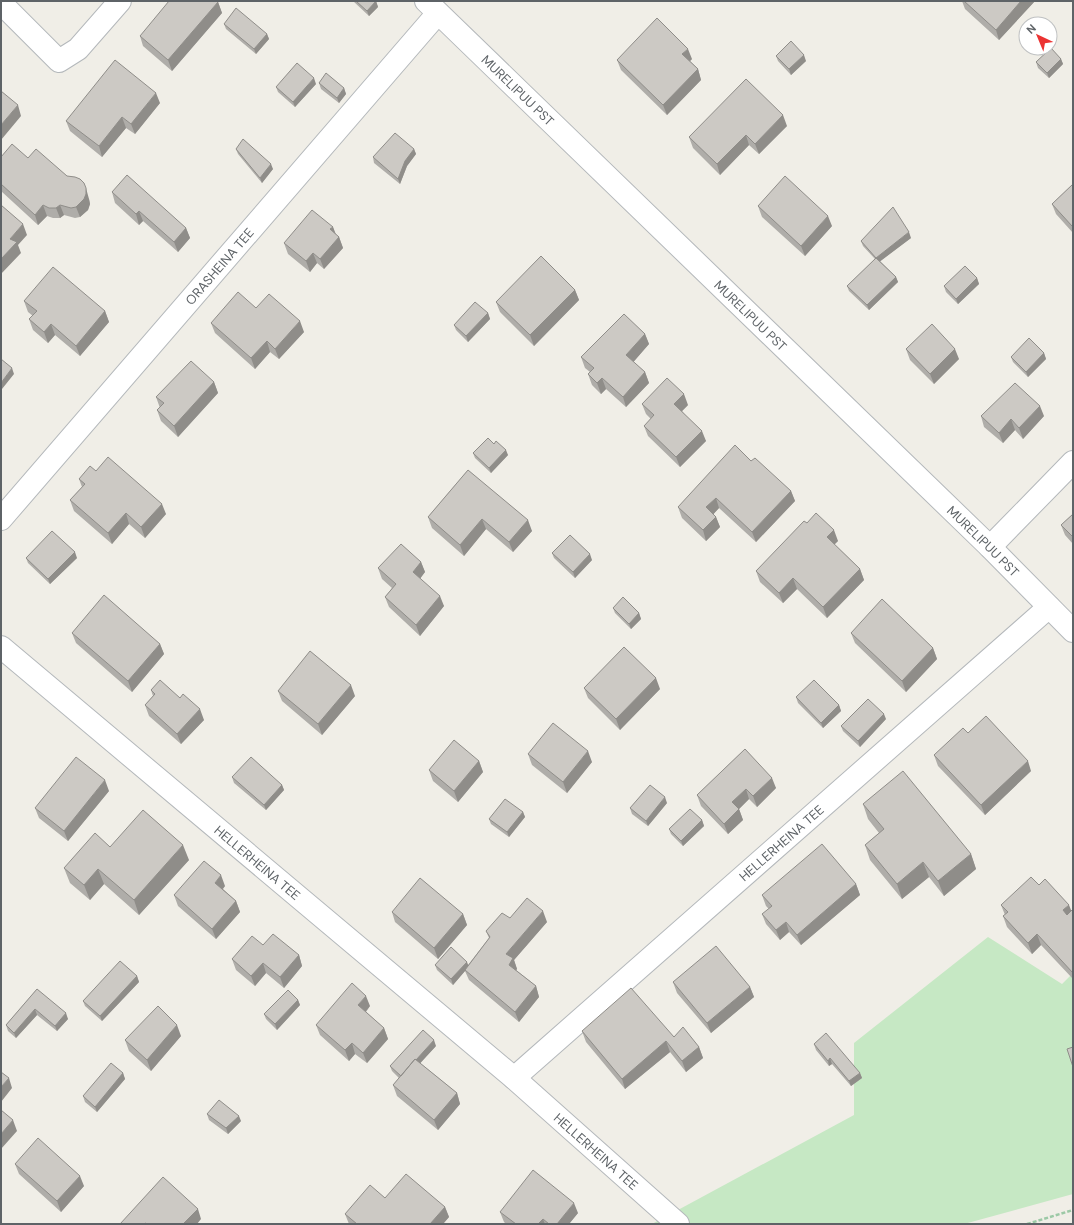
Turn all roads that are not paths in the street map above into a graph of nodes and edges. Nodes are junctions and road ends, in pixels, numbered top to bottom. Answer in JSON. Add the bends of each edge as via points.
{"nodes":[{"id":1,"x":120,"y":1,"type":"edge"},
{"id":2,"x":1,"y":3,"type":"edge"},
{"id":3,"x":432,"y":7,"type":"edge"},
{"id":4,"x":1073,"y":462,"type":"edge"},
{"id":5,"x":1,"y":519,"type":"edge"},
{"id":6,"x":990,"y":547,"type":"junction"},
{"id":7,"x":1049,"y":607,"type":"junction"},
{"id":8,"x":1073,"y":631,"type":"edge"},
{"id":9,"x":1,"y":647,"type":"edge"},
{"id":10,"x":514,"y":1078,"type":"junction"},
{"id":11,"x":678,"y":1224,"type":"edge"}],
"edges":[{"from":1,"to":2,"type":"street","via":[[78,49],[59,61]]},
{"from":3,"to":5,"type":"street","name":"ORASHEINA TEE"},
{"from":3,"to":6,"type":"street","name":"MURELIPUU PST"},
{"from":4,"to":6,"type":"street"},
{"from":6,"to":7,"type":"street","name":"MURELIPUU PST"},
{"from":7,"to":8,"type":"street","name":"MURELIPUU PST"},
{"from":7,"to":10,"type":"street","name":"HELLERHEINA TEE"},
{"from":9,"to":10,"type":"street","name":"HELLERHEINA TEE"},
{"from":10,"to":11,"type":"street","name":"HELLERHEINA TEE"}]}
